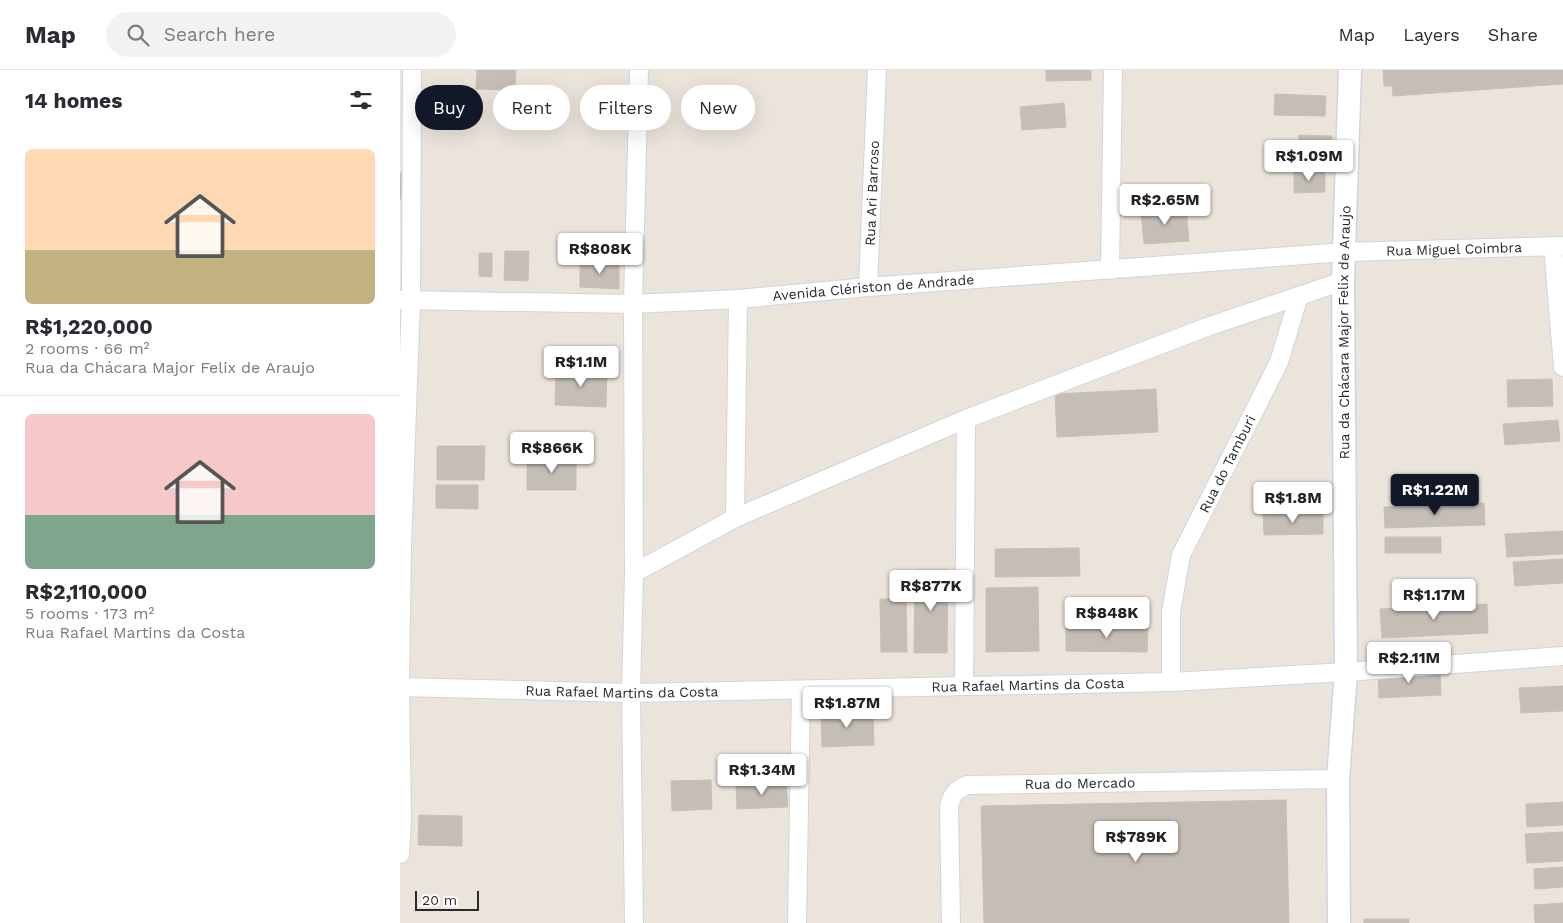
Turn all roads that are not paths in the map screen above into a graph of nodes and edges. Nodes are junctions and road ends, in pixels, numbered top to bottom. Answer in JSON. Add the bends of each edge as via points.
{"nodes":[{"id":1,"x":412,"y":70,"type":"edge"},
{"id":2,"x":638,"y":70,"type":"edge"},
{"id":3,"x":877,"y":70,"type":"edge"},
{"id":4,"x":1113,"y":70,"type":"edge"},
{"id":5,"x":1350,"y":70,"type":"edge"},
{"id":6,"x":1558,"y":247,"type":"edge"},
{"id":7,"x":1345,"y":252,"type":"junction"},
{"id":8,"x":1110,"y":270,"type":"junction"},
{"id":9,"x":1343,"y":281,"type":"junction"},
{"id":10,"x":868,"y":287,"type":"junction"},
{"id":11,"x":1299,"y":296,"type":"junction"},
{"id":12,"x":738,"y":299,"type":"junction"},
{"id":13,"x":406,"y":300,"type":"edge"},
{"id":14,"x":633,"y":304,"type":"junction"},
{"id":15,"x":1563,"y":368,"type":"edge"},
{"id":16,"x":966,"y":419,"type":"junction"},
{"id":17,"x":735,"y":518,"type":"junction"},
{"id":18,"x":401,"y":546,"type":"edge"},
{"id":19,"x":634,"y":573,"type":"junction"},
{"id":20,"x":1563,"y":656,"type":"edge"},
{"id":21,"x":1346,"y":672,"type":"junction"},
{"id":22,"x":1171,"y":682,"type":"junction"},
{"id":23,"x":964,"y":686,"type":"junction"},
{"id":24,"x":400,"y":687,"type":"edge"},
{"id":25,"x":801,"y":690,"type":"junction"},
{"id":26,"x":631,"y":693,"type":"junction"},
{"id":27,"x":1338,"y":779,"type":"junction"},
{"id":28,"x":401,"y":819,"type":"edge"},
{"id":29,"x":400,"y":854,"type":"edge"},
{"id":30,"x":634,"y":923,"type":"edge"},
{"id":31,"x":797,"y":923,"type":"edge"},
{"id":32,"x":951,"y":923,"type":"edge"},
{"id":33,"x":1339,"y":923,"type":"edge"}],
"edges":[{"from":1,"to":13,"type":"street"},
{"from":2,"to":14,"type":"street"},
{"from":3,"to":10,"type":"street","name":"Rua Ari Barroso"},
{"from":4,"to":8,"type":"street"},
{"from":5,"to":7,"type":"street","name":"Rua da Chácara Major Felix de Araujo"},
{"from":6,"to":7,"type":"street","name":"Rua Miguel Coimbra"},
{"from":6,"to":15,"type":"street"},
{"from":7,"to":8,"type":"street","name":"Avenida Clériston de Andrade"},
{"from":7,"to":9,"type":"street","name":"Rua da Chácara Major Felix de Araujo"},
{"from":8,"to":10,"type":"street","name":"Avenida Clériston de Andrade"},
{"from":9,"to":11,"type":"street"},
{"from":9,"to":21,"type":"street","name":"Rua da Chácara Major Felix de Araujo"},
{"from":10,"to":12,"type":"street","name":"Avenida Clériston de Andrade"},
{"from":11,"to":16,"type":"street","via":[[1207,327]]},
{"from":11,"to":22,"type":"street","name":"Rua do Tamburi","via":[[1279,362],[1181,555],[1171,612]]},
{"from":12,"to":14,"type":"street","name":"Avenida Clériston de Andrade"},
{"from":12,"to":17,"type":"street"},
{"from":13,"to":14,"type":"street","name":"Avenida Clériston de Andrade"},
{"from":13,"to":18,"type":"street"},
{"from":14,"to":19,"type":"street"},
{"from":16,"to":17,"type":"street"},
{"from":16,"to":23,"type":"street"},
{"from":17,"to":19,"type":"street"},
{"from":18,"to":24,"type":"street"},
{"from":19,"to":26,"type":"street"},
{"from":20,"to":21,"type":"street","name":"Rua Rafael Martins da Costa"},
{"from":21,"to":22,"type":"street","name":"Rua Rafael Martins da Costa"},
{"from":21,"to":27,"type":"street","name":"Rua da Chácara Major Felix de Araujo"},
{"from":22,"to":23,"type":"street","name":"Rua Rafael Martins da Costa"},
{"from":23,"to":25,"type":"street","name":"Rua Rafael Martins da Costa"},
{"from":24,"to":26,"type":"street","name":"Rua Rafael Martins da Costa"},
{"from":24,"to":28,"type":"street"},
{"from":25,"to":26,"type":"street","name":"Rua Rafael Martins da Costa"},
{"from":25,"to":31,"type":"street"},
{"from":26,"to":30,"type":"street"},
{"from":27,"to":32,"type":"street","name":"Rua do Mercado","via":[[967,785],[951,796],[949,806]]},
{"from":27,"to":33,"type":"street","name":"Rua da Chácara Major Felix de Araujo"},
{"from":28,"to":29,"type":"street"}]}
